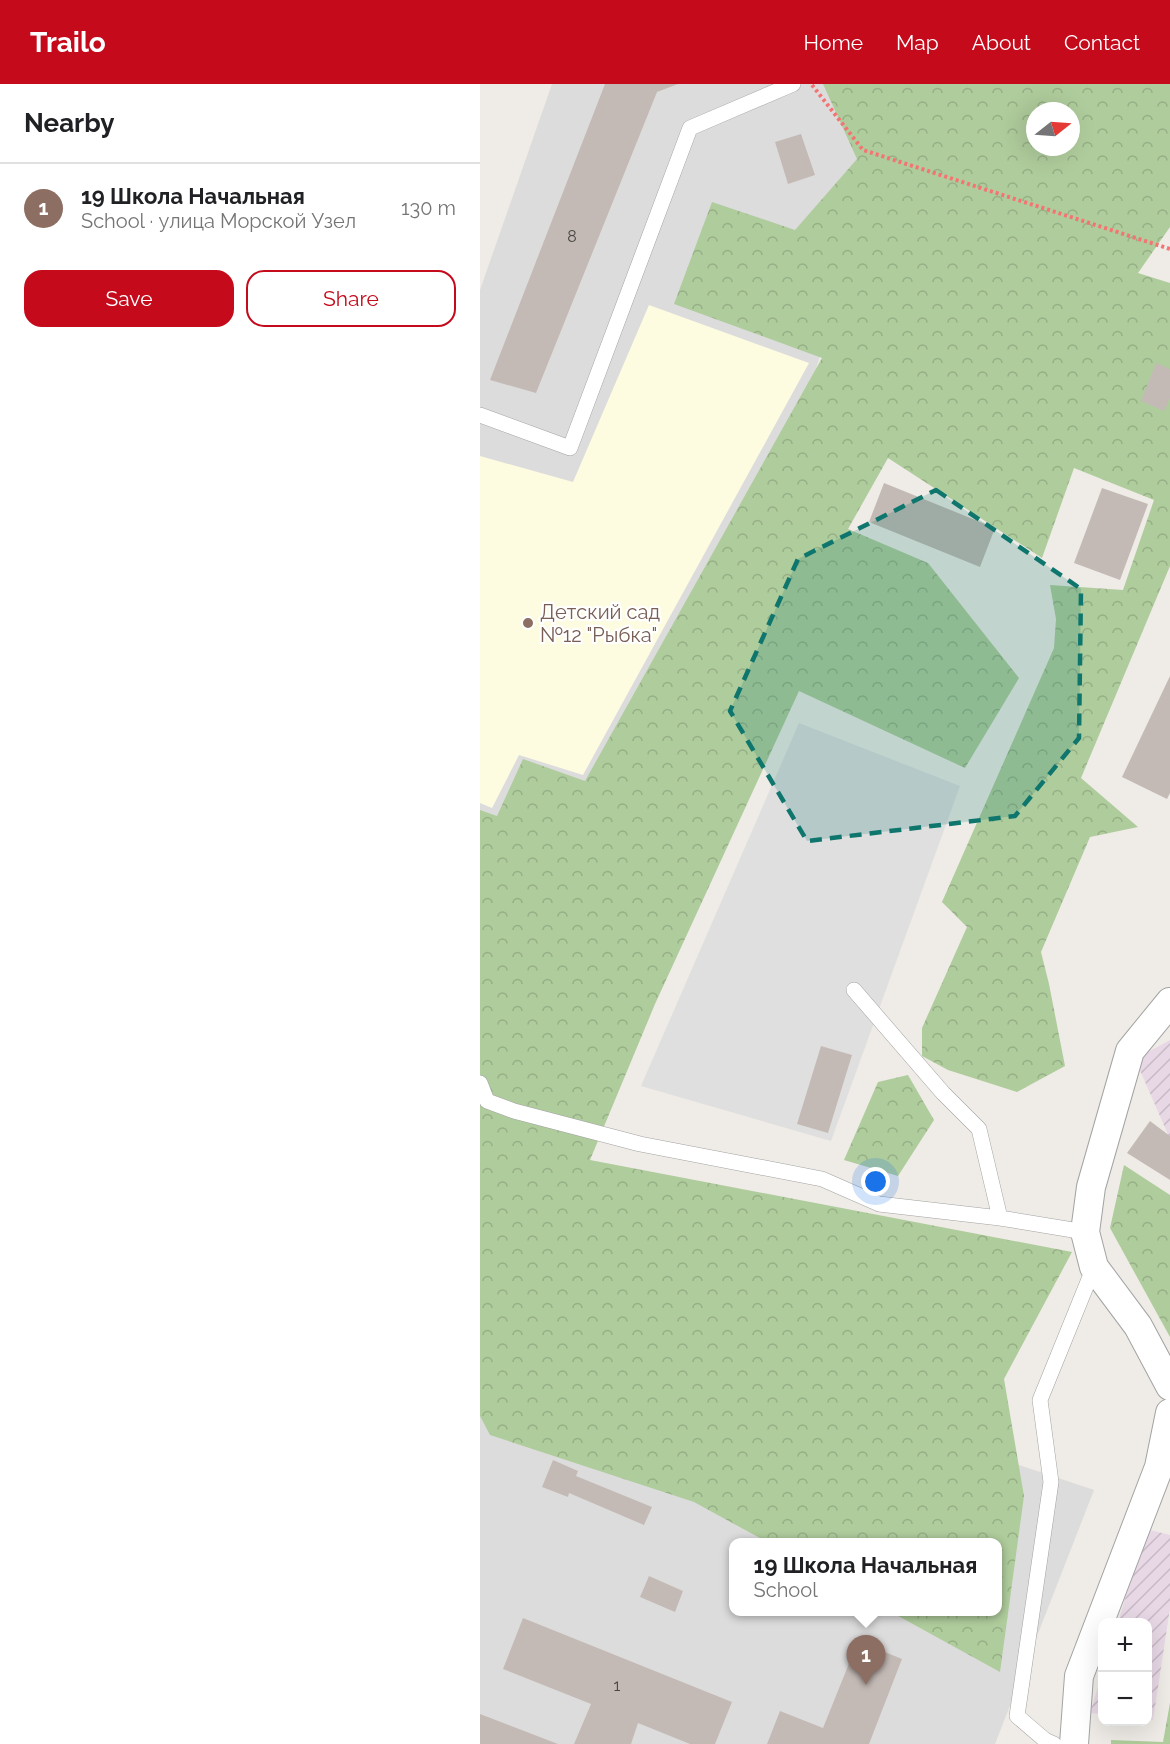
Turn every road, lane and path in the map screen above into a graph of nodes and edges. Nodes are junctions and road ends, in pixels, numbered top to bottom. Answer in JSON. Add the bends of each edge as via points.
{"nodes":[{"id":1,"x":793,"y":84,"type":"edge"},
{"id":2,"x":812,"y":84,"type":"edge"},
{"id":3,"x":1170,"y":249,"type":"edge"},
{"id":4,"x":480,"y":416,"type":"edge"},
{"id":5,"x":854,"y":990,"type":"dead end"},
{"id":6,"x":1170,"y":1002,"type":"edge"},
{"id":7,"x":480,"y":1083,"type":"edge"},
{"id":8,"x":1000,"y":1218,"type":"junction"},
{"id":9,"x":1085,"y":1232,"type":"junction"},
{"id":10,"x":1094,"y":1267,"type":"junction"},
{"id":11,"x":1170,"y":1386,"type":"edge"},
{"id":12,"x":1170,"y":1413,"type":"edge"},
{"id":13,"x":1054,"y":1744,"type":"edge"},
{"id":14,"x":1074,"y":1744,"type":"edge"}],
"edges":[{"from":1,"to":4,"type":"lane","via":[[690,128],[570,448]]},
{"from":2,"to":3,"type":"path","via":[[863,150]]},
{"from":5,"to":8,"type":"lane","via":[[979,1130]]},
{"from":6,"to":9,"type":"street","via":[[1130,1051],[1091,1188]]},
{"from":7,"to":8,"type":"lane","via":[[487,1101],[640,1144],[822,1179],[879,1204]]},
{"from":8,"to":9,"type":"lane"},
{"from":9,"to":10,"type":"street"},
{"from":10,"to":11,"type":"street","via":[[1138,1326]]},
{"from":10,"to":13,"type":"lane","via":[[1040,1400],[1051,1482],[1017,1716]]},
{"from":12,"to":14,"type":"street","via":[[1159,1467],[1079,1676]]}]}
